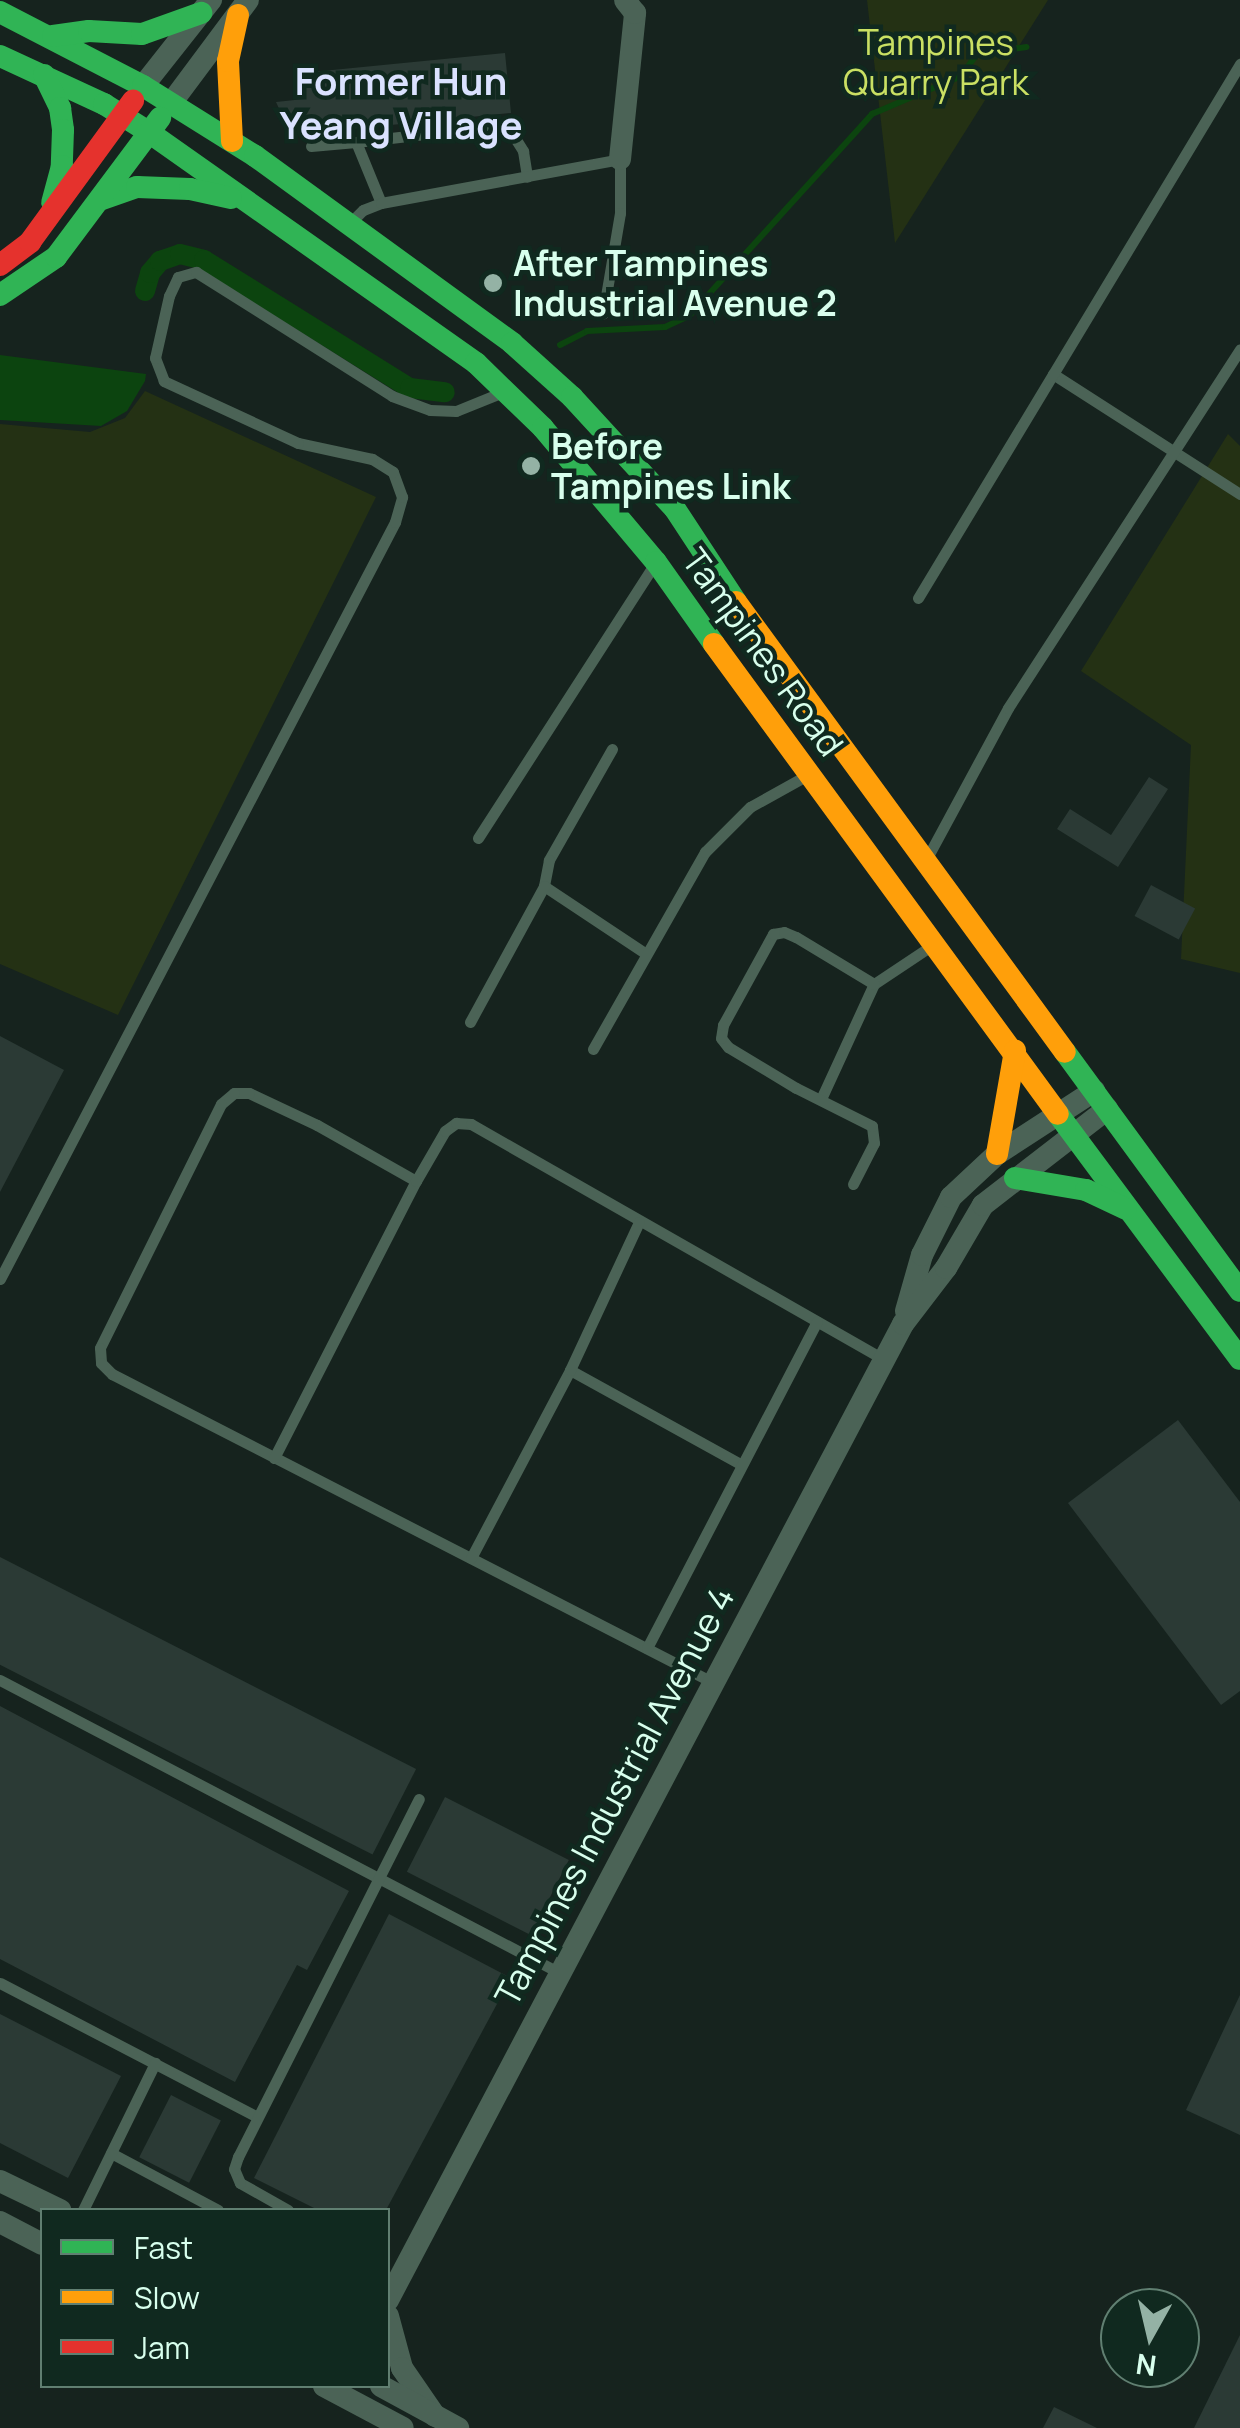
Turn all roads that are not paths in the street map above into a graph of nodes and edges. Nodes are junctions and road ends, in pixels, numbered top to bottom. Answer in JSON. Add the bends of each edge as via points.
{"nodes":[{"id":1,"x":626,"y":0,"type":"edge"},
{"id":2,"x":206,"y":6,"type":"edge"},
{"id":3,"x":243,"y":7,"type":"edge"},
{"id":4,"x":0,"y":12,"type":"edge"},
{"id":5,"x":53,"y":36,"type":"junction"},
{"id":6,"x":0,"y":56,"type":"edge"},
{"id":7,"x":1240,"y":64,"type":"edge"},
{"id":8,"x":44,"y":75,"type":"junction"},
{"id":9,"x":143,"y":86,"type":"junction"},
{"id":10,"x":172,"y":102,"type":"junction"},
{"id":11,"x":122,"y":116,"type":"junction"},
{"id":12,"x":150,"y":133,"type":"junction"},
{"id":13,"x":232,"y":141,"type":"junction"},
{"id":14,"x":356,"y":142,"type":"junction"},
{"id":15,"x":311,"y":146,"type":"dead end"},
{"id":16,"x":620,"y":159,"type":"junction"},
{"id":17,"x":527,"y":177,"type":"junction"},
{"id":18,"x":102,"y":198,"type":"junction"},
{"id":19,"x":248,"y":202,"type":"junction"},
{"id":20,"x":381,"y":203,"type":"junction"},
{"id":21,"x":49,"y":216,"type":"junction"},
{"id":22,"x":351,"y":222,"type":"junction"},
{"id":23,"x":0,"y":265,"type":"edge"},
{"id":24,"x":0,"y":296,"type":"edge"},
{"id":25,"x":603,"y":314,"type":"dead end"},
{"id":26,"x":1240,"y":349,"type":"edge"},
{"id":27,"x":1053,"y":374,"type":"junction"},
{"id":28,"x":507,"y":390,"type":"junction"},
{"id":29,"x":1177,"y":452,"type":"junction"},
{"id":30,"x":1240,"y":494,"type":"edge"},
{"id":31,"x":656,"y":562,"type":"junction"},
{"id":32,"x":918,"y":598,"type":"dead end"},
{"id":33,"x":612,"y":749,"type":"dead end"},
{"id":34,"x":808,"y":775,"type":"junction"},
{"id":35,"x":478,"y":838,"type":"dead end"},
{"id":36,"x":925,"y":862,"type":"junction"},
{"id":37,"x":544,"y":886,"type":"junction"},
{"id":38,"x":935,"y":943,"type":"junction"},
{"id":39,"x":645,"y":953,"type":"junction"},
{"id":40,"x":874,"y":984,"type":"junction"},
{"id":41,"x":470,"y":1022,"type":"dead end"},
{"id":42,"x":593,"y":1049,"type":"dead end"},
{"id":43,"x":1016,"y":1050,"type":"junction"},
{"id":44,"x":821,"y":1099,"type":"junction"},
{"id":45,"x":1101,"y":1100,"type":"junction"},
{"id":46,"x":1066,"y":1123,"type":"junction"},
{"id":47,"x":997,"y":1154,"type":"junction"},
{"id":48,"x":1015,"y":1178,"type":"junction"},
{"id":49,"x":416,"y":1180,"type":"junction"},
{"id":50,"x":853,"y":1184,"type":"dead end"},
{"id":51,"x":1129,"y":1210,"type":"junction"},
{"id":52,"x":639,"y":1222,"type":"junction"},
{"id":53,"x":0,"y":1279,"type":"edge"},
{"id":54,"x":1240,"y":1291,"type":"edge"},
{"id":55,"x":817,"y":1322,"type":"junction"},
{"id":56,"x":903,"y":1324,"type":"junction"},
{"id":57,"x":882,"y":1359,"type":"junction"},
{"id":58,"x":1240,"y":1359,"type":"edge"},
{"id":59,"x":570,"y":1370,"type":"junction"},
{"id":60,"x":274,"y":1458,"type":"junction"},
{"id":61,"x":740,"y":1464,"type":"junction"},
{"id":62,"x":471,"y":1558,"type":"junction"},
{"id":63,"x":646,"y":1648,"type":"junction"},
{"id":64,"x":0,"y":1680,"type":"edge"},
{"id":65,"x":714,"y":1682,"type":"junction"},
{"id":66,"x":418,"y":1799,"type":"dead end"},
{"id":67,"x":379,"y":1879,"type":"junction"},
{"id":68,"x":560,"y":1973,"type":"junction"},
{"id":69,"x":0,"y":1983,"type":"edge"},
{"id":70,"x":154,"y":2063,"type":"junction"},
{"id":71,"x":257,"y":2116,"type":"junction"},
{"id":72,"x":111,"y":2153,"type":"junction"},
{"id":73,"x":0,"y":2181,"type":"edge"},
{"id":74,"x":56,"y":2208,"type":"edge"},
{"id":75,"x":84,"y":2208,"type":"edge"},
{"id":76,"x":214,"y":2208,"type":"edge"},
{"id":77,"x":284,"y":2208,"type":"edge"},
{"id":78,"x":0,"y":2222,"type":"edge"},
{"id":79,"x":40,"y":2243,"type":"edge"},
{"id":80,"x":390,"y":2296,"type":"edge"},
{"id":81,"x":390,"y":2323,"type":"edge"},
{"id":82,"x":385,"y":2388,"type":"edge"},
{"id":83,"x":339,"y":2389,"type":"edge"},
{"id":84,"x":435,"y":2416,"type":"junction"},
{"id":85,"x":403,"y":2428,"type":"edge"},
{"id":86,"x":458,"y":2428,"type":"edge"}],
"edges":[{"from":1,"to":16,"type":"street","via":[[635,13]]},
{"from":2,"to":5,"type":"main road","via":[[142,34]]},
{"from":2,"to":9,"type":"street"},
{"from":3,"to":10,"type":"street"},
{"from":3,"to":13,"type":"main road","via":[[228,61]]},
{"from":4,"to":5,"type":"main road","name":"Tampines Road"},
{"from":5,"to":9,"type":"main road","name":"Tampines Road"},
{"from":6,"to":8,"type":"main road","name":"Tampines Road"},
{"from":7,"to":27,"type":"lane"},
{"from":8,"to":11,"type":"main road","name":"Tampines Road"},
{"from":8,"to":21,"type":"main road","via":[[64,130]]},
{"from":9,"to":10,"type":"main road","name":"Tampines Road"},
{"from":9,"to":11,"type":"main road"},
{"from":10,"to":12,"type":"main road"},
{"from":10,"to":13,"type":"main road","name":"Tampines Road"},
{"from":11,"to":12,"type":"main road","name":"Tampines Road"},
{"from":11,"to":21,"type":"main road"},
{"from":12,"to":18,"type":"main road"},
{"from":12,"to":19,"type":"main road","name":"Tampines Road"},
{"from":13,"to":22,"type":"main road","name":"Tampines Road"},
{"from":14,"to":15,"type":"lane"},
{"from":14,"to":17,"type":"lane","via":[[494,126],[510,130]]},
{"from":14,"to":20,"type":"lane"},
{"from":16,"to":17,"type":"lane"},
{"from":16,"to":25,"type":"lane","via":[[618,231]]},
{"from":17,"to":20,"type":"lane"},
{"from":18,"to":19,"type":"main road","via":[[190,189]]},
{"from":18,"to":24,"type":"main road","via":[[56,256]]},
{"from":19,"to":28,"type":"main road","name":"Tampines Road"},
{"from":20,"to":22,"type":"lane"},
{"from":21,"to":23,"type":"main road"},
{"from":22,"to":36,"type":"main road","name":"Tampines Road","via":[[546,372],[675,510]]},
{"from":26,"to":29,"type":"lane"},
{"from":27,"to":29,"type":"lane"},
{"from":27,"to":32,"type":"lane"},
{"from":28,"to":31,"type":"main road","name":"Tampines Road"},
{"from":28,"to":53,"type":"lane","via":[[456,411],[430,410],[392,396],[196,272],[178,278],[155,358],[164,382],[298,442],[372,459],[393,472],[402,498]]},
{"from":29,"to":30,"type":"lane"},
{"from":29,"to":36,"type":"lane","via":[[1008,708]]},
{"from":31,"to":34,"type":"main road","name":"Tampines Road"},
{"from":31,"to":35,"type":"lane"},
{"from":33,"to":37,"type":"lane","via":[[549,860]]},
{"from":34,"to":38,"type":"main road","name":"Tampines Road"},
{"from":34,"to":39,"type":"lane","via":[[750,807],[705,852]]},
{"from":36,"to":45,"type":"main road","name":"Tampines Road"},
{"from":37,"to":39,"type":"lane"},
{"from":37,"to":41,"type":"lane"},
{"from":38,"to":40,"type":"lane"},
{"from":38,"to":43,"type":"main road","name":"Tampines Road"},
{"from":39,"to":42,"type":"lane"},
{"from":40,"to":44,"type":"lane"},
{"from":40,"to":44,"type":"lane","via":[[796,937],[773,934],[724,1025],[721,1038],[728,1047]]},
{"from":43,"to":46,"type":"main road","name":"Tampines Road"},
{"from":43,"to":47,"type":"main road"},
{"from":44,"to":50,"type":"lane","via":[[876,1134]]},
{"from":45,"to":46,"type":"street","name":"Tampines Industrial Avenue 4"},
{"from":45,"to":54,"type":"main road","name":"Tampines Road"},
{"from":46,"to":47,"type":"street","name":"Tampines Industrial Avenue 4"},
{"from":46,"to":48,"type":"street","name":"Tampines Industrial Avenue 4"},
{"from":46,"to":51,"type":"main road","name":"Tampines Road"},
{"from":47,"to":56,"type":"street","name":"Tampines Industrial Avenue 4","via":[[952,1197],[922,1255]]},
{"from":48,"to":51,"type":"main road","via":[[1086,1190]]},
{"from":48,"to":56,"type":"street","name":"Tampines Industrial Avenue 4","via":[[983,1205]]},
{"from":49,"to":52,"type":"lane","via":[[446,1130],[471,1124]]},
{"from":49,"to":60,"type":"lane"},
{"from":49,"to":60,"type":"lane","via":[[249,1093],[234,1093],[221,1104],[100,1348],[101,1363]]},
{"from":51,"to":58,"type":"main road","name":"Tampines Road"},
{"from":52,"to":55,"type":"lane"},
{"from":52,"to":59,"type":"lane"},
{"from":55,"to":57,"type":"lane"},
{"from":55,"to":61,"type":"lane"},
{"from":56,"to":57,"type":"street","name":"Tampines Industrial Avenue 4"},
{"from":57,"to":65,"type":"street","name":"Tampines Industrial Avenue 4"},
{"from":59,"to":61,"type":"lane"},
{"from":59,"to":62,"type":"lane"},
{"from":60,"to":62,"type":"lane"},
{"from":61,"to":63,"type":"lane"},
{"from":62,"to":63,"type":"lane"},
{"from":63,"to":65,"type":"lane"},
{"from":64,"to":67,"type":"lane"},
{"from":65,"to":68,"type":"street","name":"Tampines Industrial Avenue 4"},
{"from":66,"to":67,"type":"lane"},
{"from":67,"to":68,"type":"lane"},
{"from":67,"to":71,"type":"lane"},
{"from":68,"to":80,"type":"street","name":"Tampines Industrial Avenue 4"},
{"from":69,"to":70,"type":"lane"},
{"from":70,"to":71,"type":"lane"},
{"from":70,"to":72,"type":"lane"},
{"from":71,"to":77,"type":"lane","via":[[236,2177]]},
{"from":72,"to":75,"type":"lane"},
{"from":72,"to":76,"type":"lane"},
{"from":73,"to":74,"type":"street"},
{"from":78,"to":79,"type":"street"},
{"from":81,"to":84,"type":"street","via":[[402,2368]]},
{"from":82,"to":84,"type":"street"},
{"from":83,"to":85,"type":"street"},
{"from":84,"to":86,"type":"street"}]}
